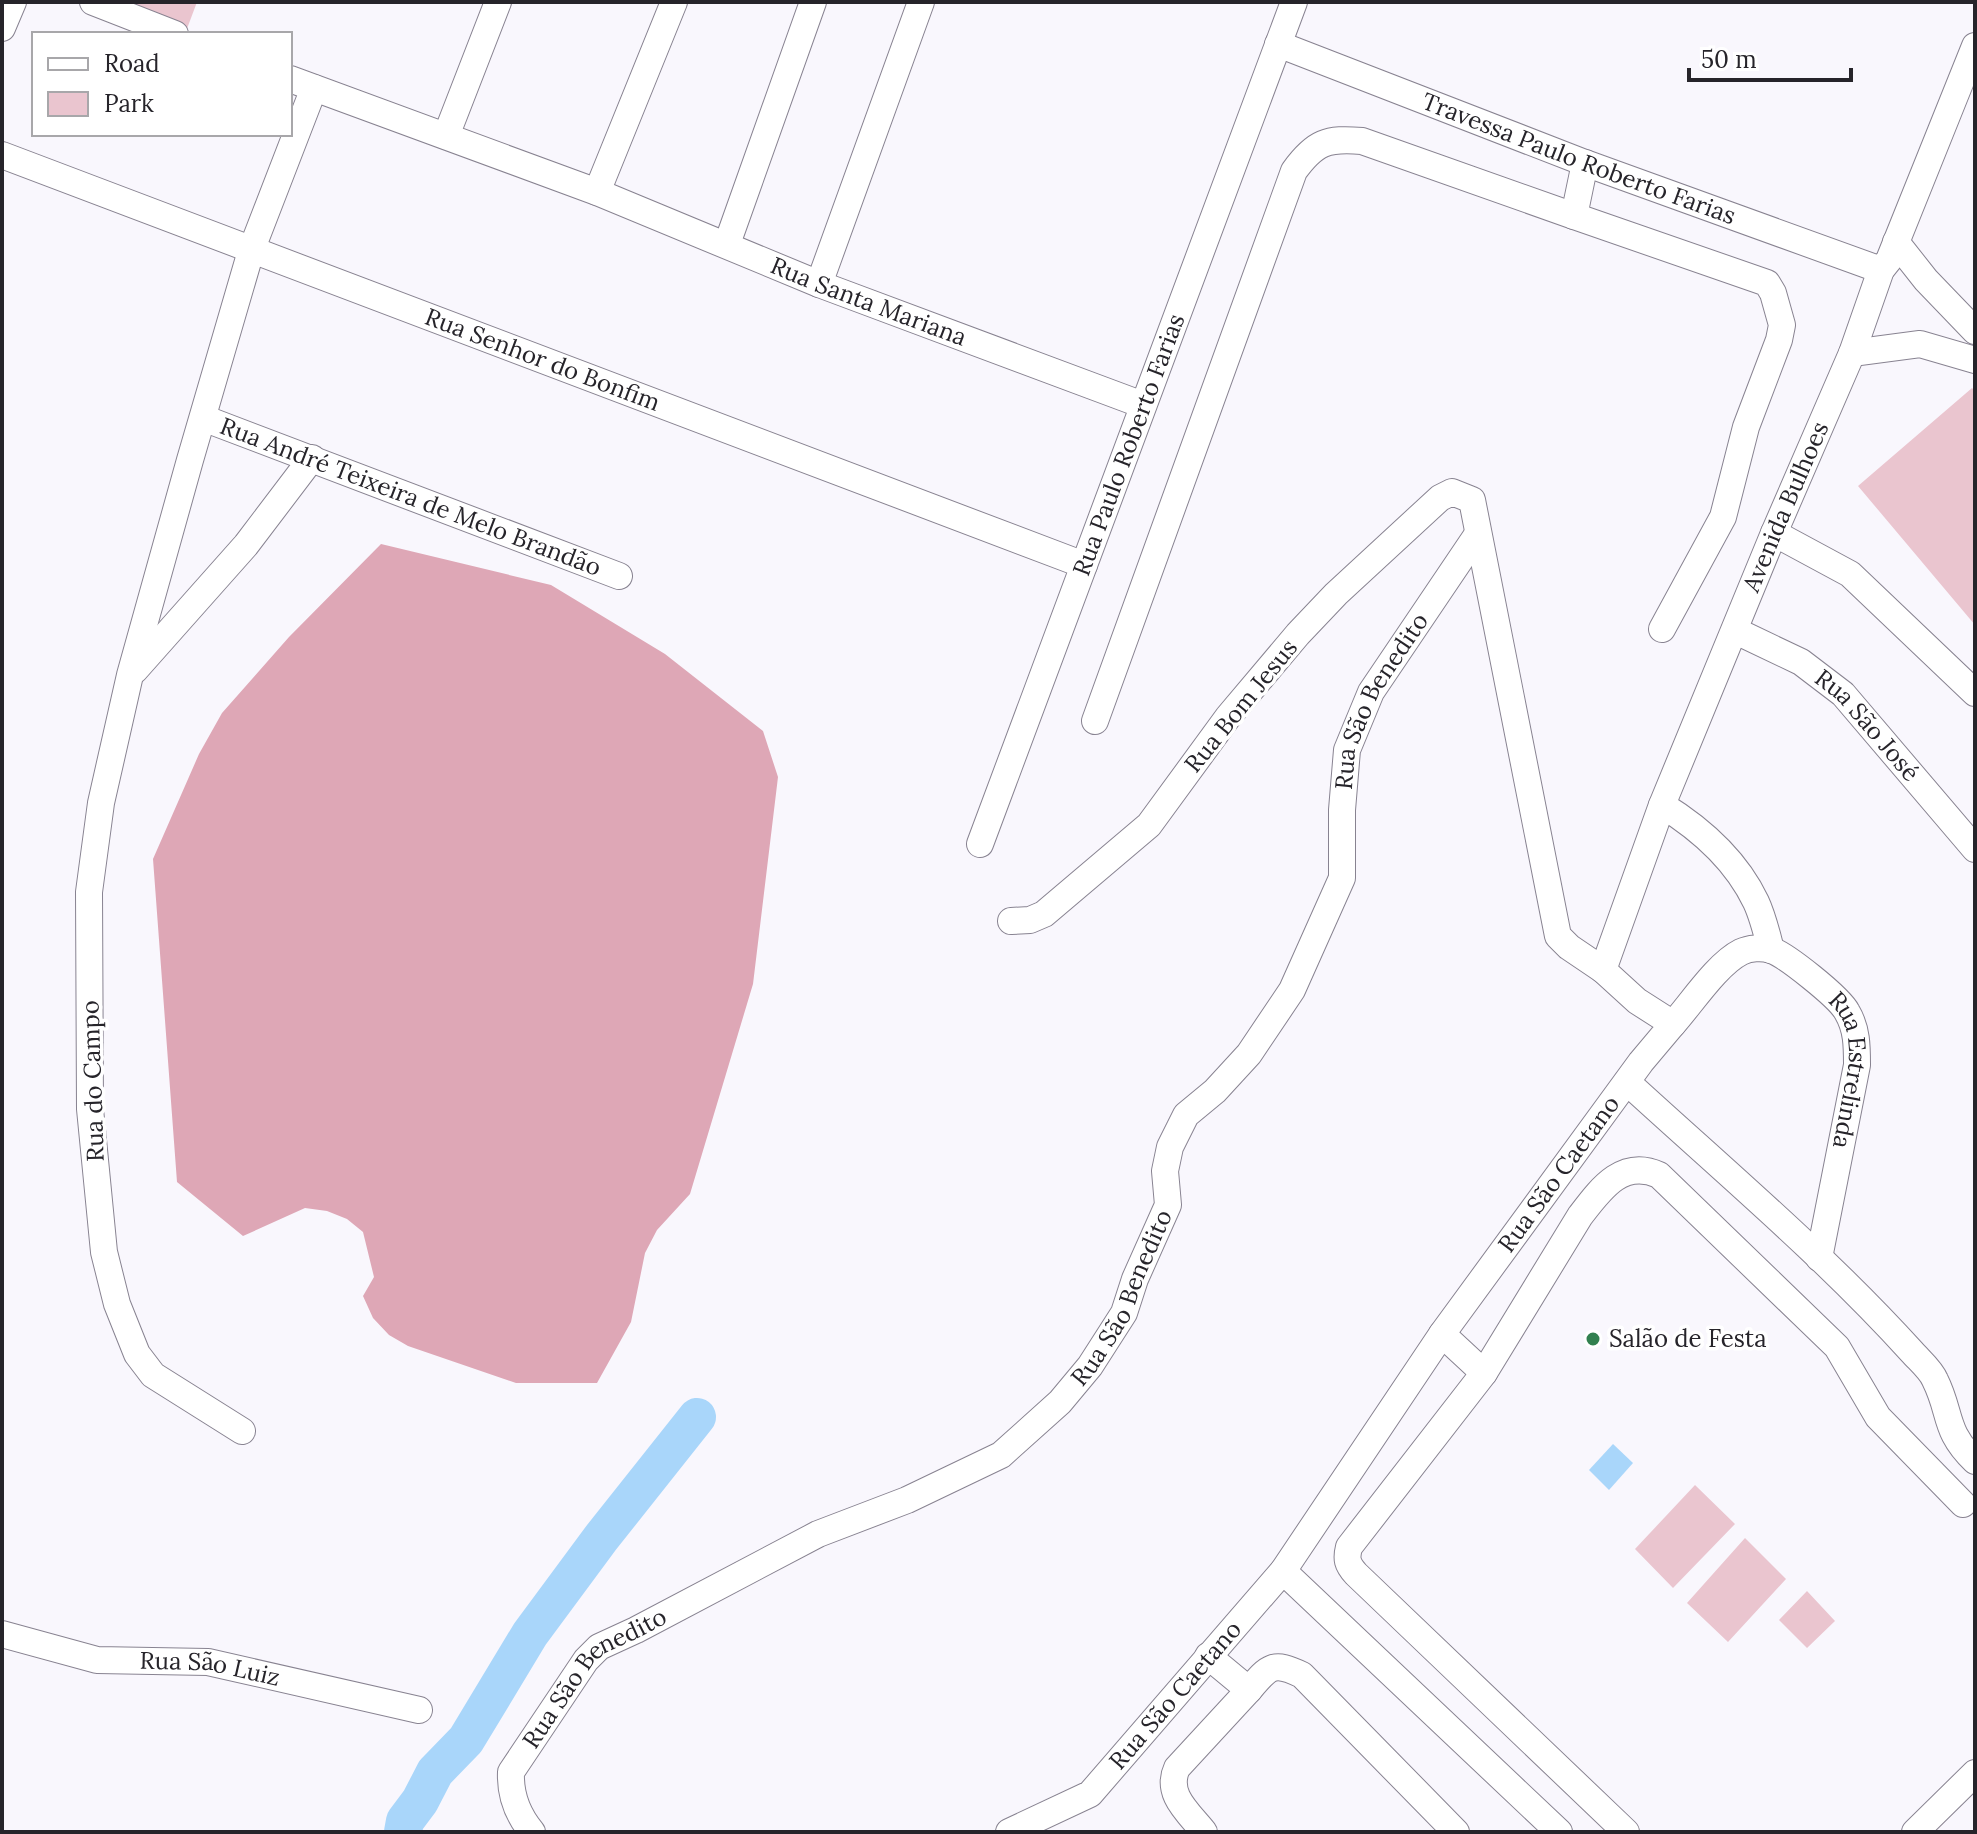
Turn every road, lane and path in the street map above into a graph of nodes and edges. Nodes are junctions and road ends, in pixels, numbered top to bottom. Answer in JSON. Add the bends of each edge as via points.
{"nodes":[{"id":1,"x":13,"y":2,"type":"edge"},
{"id":2,"x":93,"y":2,"type":"edge"},
{"id":3,"x":498,"y":2,"type":"edge"},
{"id":4,"x":674,"y":2,"type":"edge"},
{"id":5,"x":813,"y":2,"type":"edge"},
{"id":6,"x":921,"y":2,"type":"edge"},
{"id":7,"x":1294,"y":2,"type":"edge"},
{"id":8,"x":2,"y":28,"type":"edge"},
{"id":9,"x":170,"y":32,"type":"edge"},
{"id":10,"x":1278,"y":44,"type":"junction"},
{"id":11,"x":1975,"y":46,"type":"edge"},
{"id":12,"x":302,"y":83,"type":"edge"},
{"id":13,"x":292,"y":116,"type":"edge"},
{"id":14,"x":286,"y":136,"type":"edge"},
{"id":15,"x":446,"y":136,"type":"junction"},
{"id":16,"x":2,"y":155,"type":"edge"},
{"id":17,"x":1585,"y":163,"type":"junction"},
{"id":18,"x":597,"y":192,"type":"junction"},
{"id":19,"x":1574,"y":216,"type":"junction"},
{"id":20,"x":1896,"y":242,"type":"junction"},
{"id":21,"x":727,"y":244,"type":"junction"},
{"id":22,"x":251,"y":251,"type":"junction"},
{"id":23,"x":1881,"y":270,"type":"junction"},
{"id":24,"x":819,"y":284,"type":"junction"},
{"id":25,"x":1975,"y":331,"type":"edge"},
{"id":26,"x":1852,"y":353,"type":"junction"},
{"id":27,"x":1975,"y":360,"type":"edge"},
{"id":28,"x":1143,"y":405,"type":"junction"},
{"id":29,"x":203,"y":418,"type":"junction"},
{"id":30,"x":312,"y":458,"type":"junction"},
{"id":31,"x":1774,"y":533,"type":"junction"},
{"id":32,"x":1477,"y":535,"type":"junction"},
{"id":33,"x":1084,"y":565,"type":"junction"},
{"id":34,"x":619,"y":576,"type":"dead end"},
{"id":35,"x":1662,"y":629,"type":"dead end"},
{"id":36,"x":1736,"y":631,"type":"junction"},
{"id":37,"x":130,"y":675,"type":"junction"},
{"id":38,"x":1975,"y":693,"type":"edge"},
{"id":39,"x":1095,"y":721,"type":"dead end"},
{"id":40,"x":1662,"y":805,"type":"junction"},
{"id":41,"x":980,"y":844,"type":"dead end"},
{"id":42,"x":1975,"y":849,"type":"edge"},
{"id":43,"x":1011,"y":921,"type":"dead end"},
{"id":44,"x":1771,"y":950,"type":"junction"},
{"id":45,"x":1603,"y":970,"type":"junction"},
{"id":46,"x":1673,"y":1024,"type":"junction"},
{"id":47,"x":1627,"y":1082,"type":"junction"},
{"id":48,"x":1819,"y":1258,"type":"junction"},
{"id":49,"x":1450,"y":1342,"type":"junction"},
{"id":50,"x":1484,"y":1373,"type":"junction"},
{"id":51,"x":242,"y":1431,"type":"dead end"},
{"id":52,"x":1975,"y":1461,"type":"edge"},
{"id":53,"x":1963,"y":1504,"type":"dead end"},
{"id":54,"x":1283,"y":1571,"type":"junction"},
{"id":55,"x":2,"y":1634,"type":"edge"},
{"id":56,"x":1208,"y":1656,"type":"junction"},
{"id":57,"x":1249,"y":1690,"type":"junction"},
{"id":58,"x":419,"y":1710,"type":"dead end"},
{"id":59,"x":1975,"y":1773,"type":"edge"},
{"id":60,"x":532,"y":1832,"type":"edge"},
{"id":61,"x":1009,"y":1832,"type":"edge"},
{"id":62,"x":1204,"y":1832,"type":"edge"},
{"id":63,"x":1456,"y":1832,"type":"edge"},
{"id":64,"x":1559,"y":1832,"type":"edge"},
{"id":65,"x":1626,"y":1832,"type":"edge"},
{"id":66,"x":1915,"y":1832,"type":"edge"}],
"edges":[{"from":1,"to":8,"type":"street"},
{"from":2,"to":9,"type":"street"},
{"from":3,"to":15,"type":"street"},
{"from":4,"to":18,"type":"street"},
{"from":5,"to":21,"type":"street"},
{"from":6,"to":24,"type":"street"},
{"from":7,"to":10,"type":"street","name":"Rua Paulo Roberto Farias"},
{"from":10,"to":17,"type":"street","name":"Travessa Paulo Roberto Farias"},
{"from":10,"to":28,"type":"street","name":"Rua Paulo Roberto Farias"},
{"from":11,"to":20,"type":"street","name":"Avenida Bulhoes"},
{"from":12,"to":13,"type":"street","name":"Rua do Campo"},
{"from":12,"to":15,"type":"street","name":"Rua Santa Mariana"},
{"from":14,"to":22,"type":"street","name":"Rua do Campo"},
{"from":15,"to":18,"type":"street","name":"Rua Santa Mariana"},
{"from":16,"to":22,"type":"street","name":"Rua Senhor do Bonfim"},
{"from":17,"to":19,"type":"street"},
{"from":17,"to":23,"type":"street","name":"Travessa Paulo Roberto Farias"},
{"from":18,"to":21,"type":"street","name":"Rua Santa Mariana"},
{"from":19,"to":35,"type":"street","via":[[1767,283],[1782,325],[1746,427],[1723,517]]},
{"from":19,"to":39,"type":"street","via":[[1362,141],[1338,139],[1306,154],[1294,171]]},
{"from":20,"to":23,"type":"street","name":"Avenida Bulhoes"},
{"from":20,"to":25,"type":"street"},
{"from":21,"to":24,"type":"street","name":"Rua Santa Mariana"},
{"from":22,"to":29,"type":"street","name":"Rua do Campo"},
{"from":22,"to":33,"type":"street","name":"Rua Senhor do Bonfim"},
{"from":23,"to":26,"type":"street","name":"Avenida Bulhoes"},
{"from":24,"to":28,"type":"street","name":"Rua Santa Mariana"},
{"from":26,"to":27,"type":"street","via":[[1920,344]]},
{"from":26,"to":31,"type":"street","name":"Avenida Bulhoes"},
{"from":28,"to":33,"type":"street","name":"Rua Paulo Roberto Farias"},
{"from":29,"to":30,"type":"street","name":"Rua André Teixeira de Melo Brandão"},
{"from":29,"to":37,"type":"street","name":"Rua do Campo"},
{"from":30,"to":34,"type":"street","name":"Rua André Teixeira de Melo Brandão"},
{"from":30,"to":37,"type":"street","name":"Rua do Campo","via":[[246,545]]},
{"from":31,"to":36,"type":"street","name":"Avenida Bulhoes"},
{"from":31,"to":38,"type":"street","via":[[1850,574]]},
{"from":32,"to":43,"type":"street","name":"Rua Bom Jesus","via":[[1472,500],[1452,492],[1440,498],[1298,634],[1228,717],[1149,825],[1044,914]]},
{"from":32,"to":45,"type":"street","via":[[1558,936]]},
{"from":32,"to":60,"type":"street","name":"Rua São Benedito","via":[[1371,692],[1347,750],[1342,878],[1292,990],[1249,1054],[1186,1115],[1165,1171],[1168,1205],[1124,1313],[1090,1366],[1060,1402],[1001,1455],[907,1500],[818,1534],[599,1647],[511,1772],[510,1790]]},
{"from":33,"to":41,"type":"street","name":"Rua Paulo Roberto Farias"},
{"from":36,"to":40,"type":"street","name":"Avenida Bulhoes"},
{"from":36,"to":42,"type":"street","name":"Rua São José","via":[[1801,662],[1843,694]]},
{"from":37,"to":51,"type":"street","name":"Rua do Campo","via":[[101,803],[89,892],[90,1109],[104,1252],[117,1304],[145,1367]]},
{"from":40,"to":44,"type":"street","via":[[1716,845],[1738,872],[1757,903]]},
{"from":40,"to":45,"type":"street","name":"Avenida Bulhoes"},
{"from":44,"to":46,"type":"street","via":[[1740,952]]},
{"from":44,"to":48,"type":"street","name":"Rua Estrelinda","via":[[1831,992],[1857,1036],[1857,1065]]},
{"from":45,"to":46,"type":"street"},
{"from":46,"to":47,"type":"street","name":"Rua São Caetano"},
{"from":47,"to":48,"type":"street"},
{"from":47,"to":49,"type":"street","name":"Rua São Caetano"},
{"from":48,"to":52,"type":"street","via":[[1935,1379],[1952,1434]]},
{"from":49,"to":50,"type":"street"},
{"from":49,"to":54,"type":"street","name":"Rua São Caetano"},
{"from":50,"to":53,"type":"street","via":[[1599,1191],[1629,1170],[1648,1170],[1837,1347],[1878,1417]]},
{"from":50,"to":65,"type":"street","via":[[1349,1547],[1349,1567]]},
{"from":54,"to":56,"type":"street","name":"Rua São Caetano"},
{"from":54,"to":64,"type":"street"},
{"from":55,"to":58,"type":"street","name":"Rua São Luiz","via":[[97,1660],[208,1662]]},
{"from":56,"to":57,"type":"street"},
{"from":56,"to":61,"type":"street","name":"Rua São Caetano","via":[[1090,1794]]},
{"from":57,"to":62,"type":"street","via":[[1172,1779],[1172,1789]]},
{"from":57,"to":63,"type":"street","via":[[1274,1667],[1302,1675]]},
{"from":59,"to":66,"type":"street"}]}
